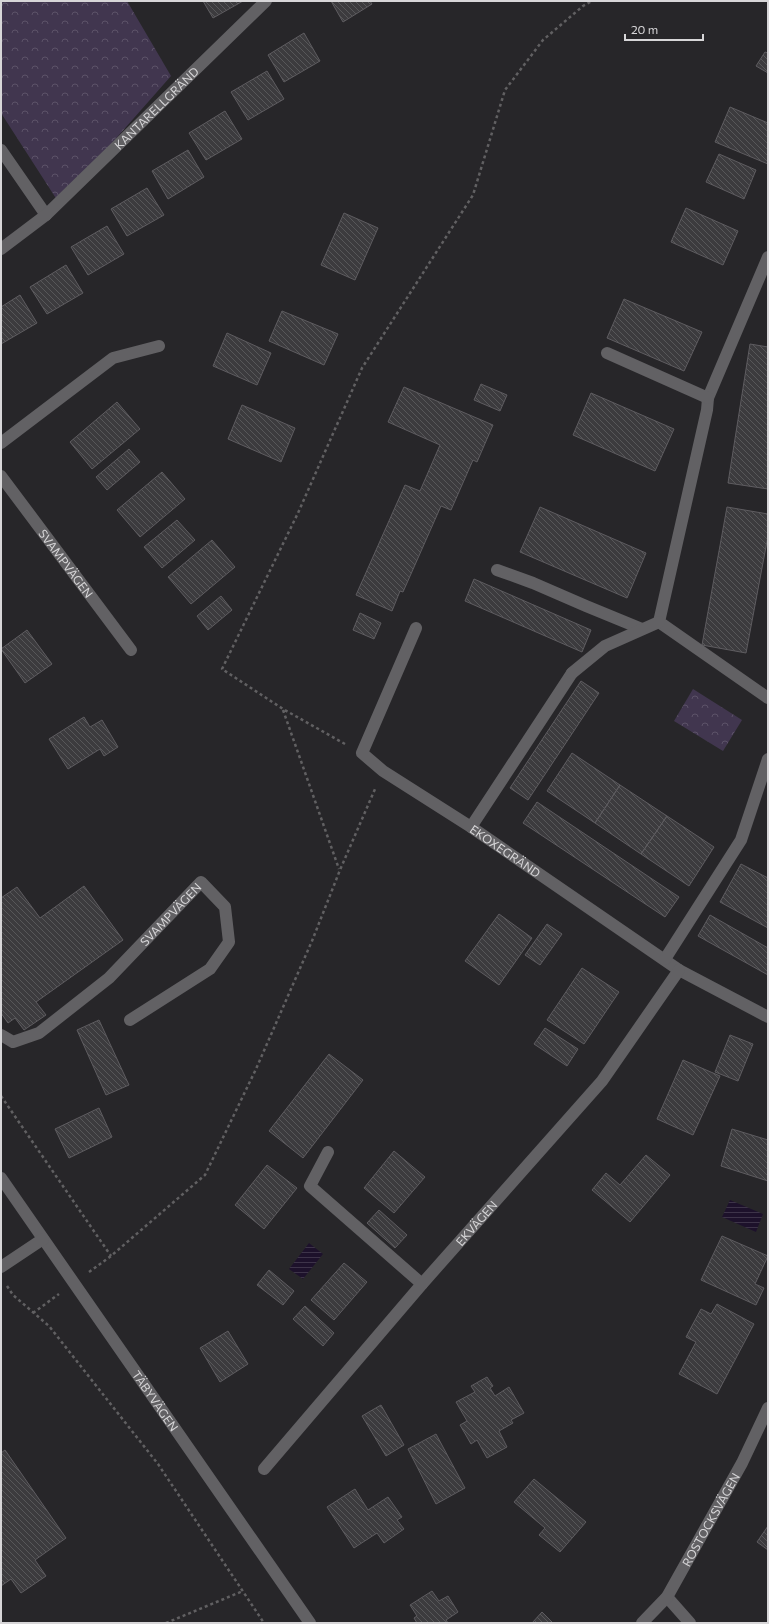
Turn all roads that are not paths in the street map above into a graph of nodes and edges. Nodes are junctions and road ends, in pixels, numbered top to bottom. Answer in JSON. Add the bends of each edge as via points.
{"nodes":[{"id":1,"x":266,"y":1,"type":"edge"},
{"id":2,"x":1,"y":150,"type":"edge"},
{"id":3,"x":46,"y":215,"type":"junction"},
{"id":4,"x":1,"y":249,"type":"edge"},
{"id":5,"x":768,"y":257,"type":"edge"},
{"id":6,"x":159,"y":346,"type":"dead end"},
{"id":7,"x":607,"y":353,"type":"dead end"},
{"id":8,"x":708,"y":398,"type":"junction"},
{"id":9,"x":1,"y":443,"type":"edge"},
{"id":10,"x":1,"y":476,"type":"edge"},
{"id":11,"x":497,"y":570,"type":"dead end"},
{"id":12,"x":659,"y":622,"type":"junction"},
{"id":13,"x":416,"y":628,"type":"dead end"},
{"id":14,"x":642,"y":629,"type":"junction"},
{"id":15,"x":132,"y":650,"type":"dead end"},
{"id":16,"x":768,"y":698,"type":"edge"},
{"id":17,"x":768,"y":759,"type":"edge"},
{"id":18,"x":471,"y":827,"type":"junction"},
{"id":19,"x":665,"y":960,"type":"junction"},
{"id":20,"x":679,"y":970,"type":"junction"},
{"id":21,"x":768,"y":1017,"type":"edge"},
{"id":22,"x":130,"y":1020,"type":"dead end"},
{"id":23,"x":1,"y":1034,"type":"edge"},
{"id":24,"x":328,"y":1152,"type":"dead end"},
{"id":25,"x":1,"y":1178,"type":"edge"},
{"id":26,"x":43,"y":1239,"type":"junction"},
{"id":27,"x":1,"y":1267,"type":"edge"},
{"id":28,"x":422,"y":1284,"type":"junction"},
{"id":29,"x":768,"y":1408,"type":"edge"},
{"id":30,"x":264,"y":1469,"type":"dead end"},
{"id":31,"x":667,"y":1597,"type":"junction"},
{"id":32,"x":310,"y":1623,"type":"edge"},
{"id":33,"x":642,"y":1623,"type":"edge"},
{"id":34,"x":690,"y":1623,"type":"edge"}],
"edges":[{"from":1,"to":3,"type":"street","name":"KANTARELLGRÄND"},
{"from":2,"to":3,"type":"street"},
{"from":3,"to":4,"type":"street","name":"KANTARELLGRÄND"},
{"from":5,"to":8,"type":"street"},
{"from":6,"to":9,"type":"street","via":[[113,358]]},
{"from":7,"to":8,"type":"street"},
{"from":8,"to":12,"type":"street","via":[[708,410]]},
{"from":10,"to":15,"type":"street","name":"SVAMPVÄGEN"},
{"from":11,"to":14,"type":"street"},
{"from":12,"to":14,"type":"street"},
{"from":12,"to":16,"type":"street"},
{"from":13,"to":18,"type":"street","name":"EKOXEGRÄND","via":[[362,753],[383,771]]},
{"from":14,"to":18,"type":"street","via":[[605,646],[572,673]]},
{"from":17,"to":19,"type":"street","via":[[741,840]]},
{"from":18,"to":19,"type":"street","name":"EKOXEGRÄND"},
{"from":19,"to":20,"type":"street","name":"EKOXEGRÄND"},
{"from":20,"to":21,"type":"street","name":"EKOXEGRÄND"},
{"from":20,"to":28,"type":"street","name":"EKVÄGEN","via":[[602,1080]]},
{"from":22,"to":23,"type":"street","name":"SVAMPVÄGEN","via":[[210,969],[229,942],[225,906],[201,882],[109,978],[39,1033],[13,1042]]},
{"from":24,"to":28,"type":"street","via":[[310,1186]]},
{"from":25,"to":26,"type":"street","name":"TÄBYVÄGEN"},
{"from":26,"to":27,"type":"street"},
{"from":26,"to":32,"type":"street","name":"TÄBYVÄGEN"},
{"from":28,"to":30,"type":"street","name":"EKVÄGEN"},
{"from":29,"to":31,"type":"street","name":"ROSTOCKSVÄGEN","via":[[742,1463]]},
{"from":31,"to":33,"type":"street","name":"ROSTOCKSVÄGEN"},
{"from":31,"to":34,"type":"street"}]}
